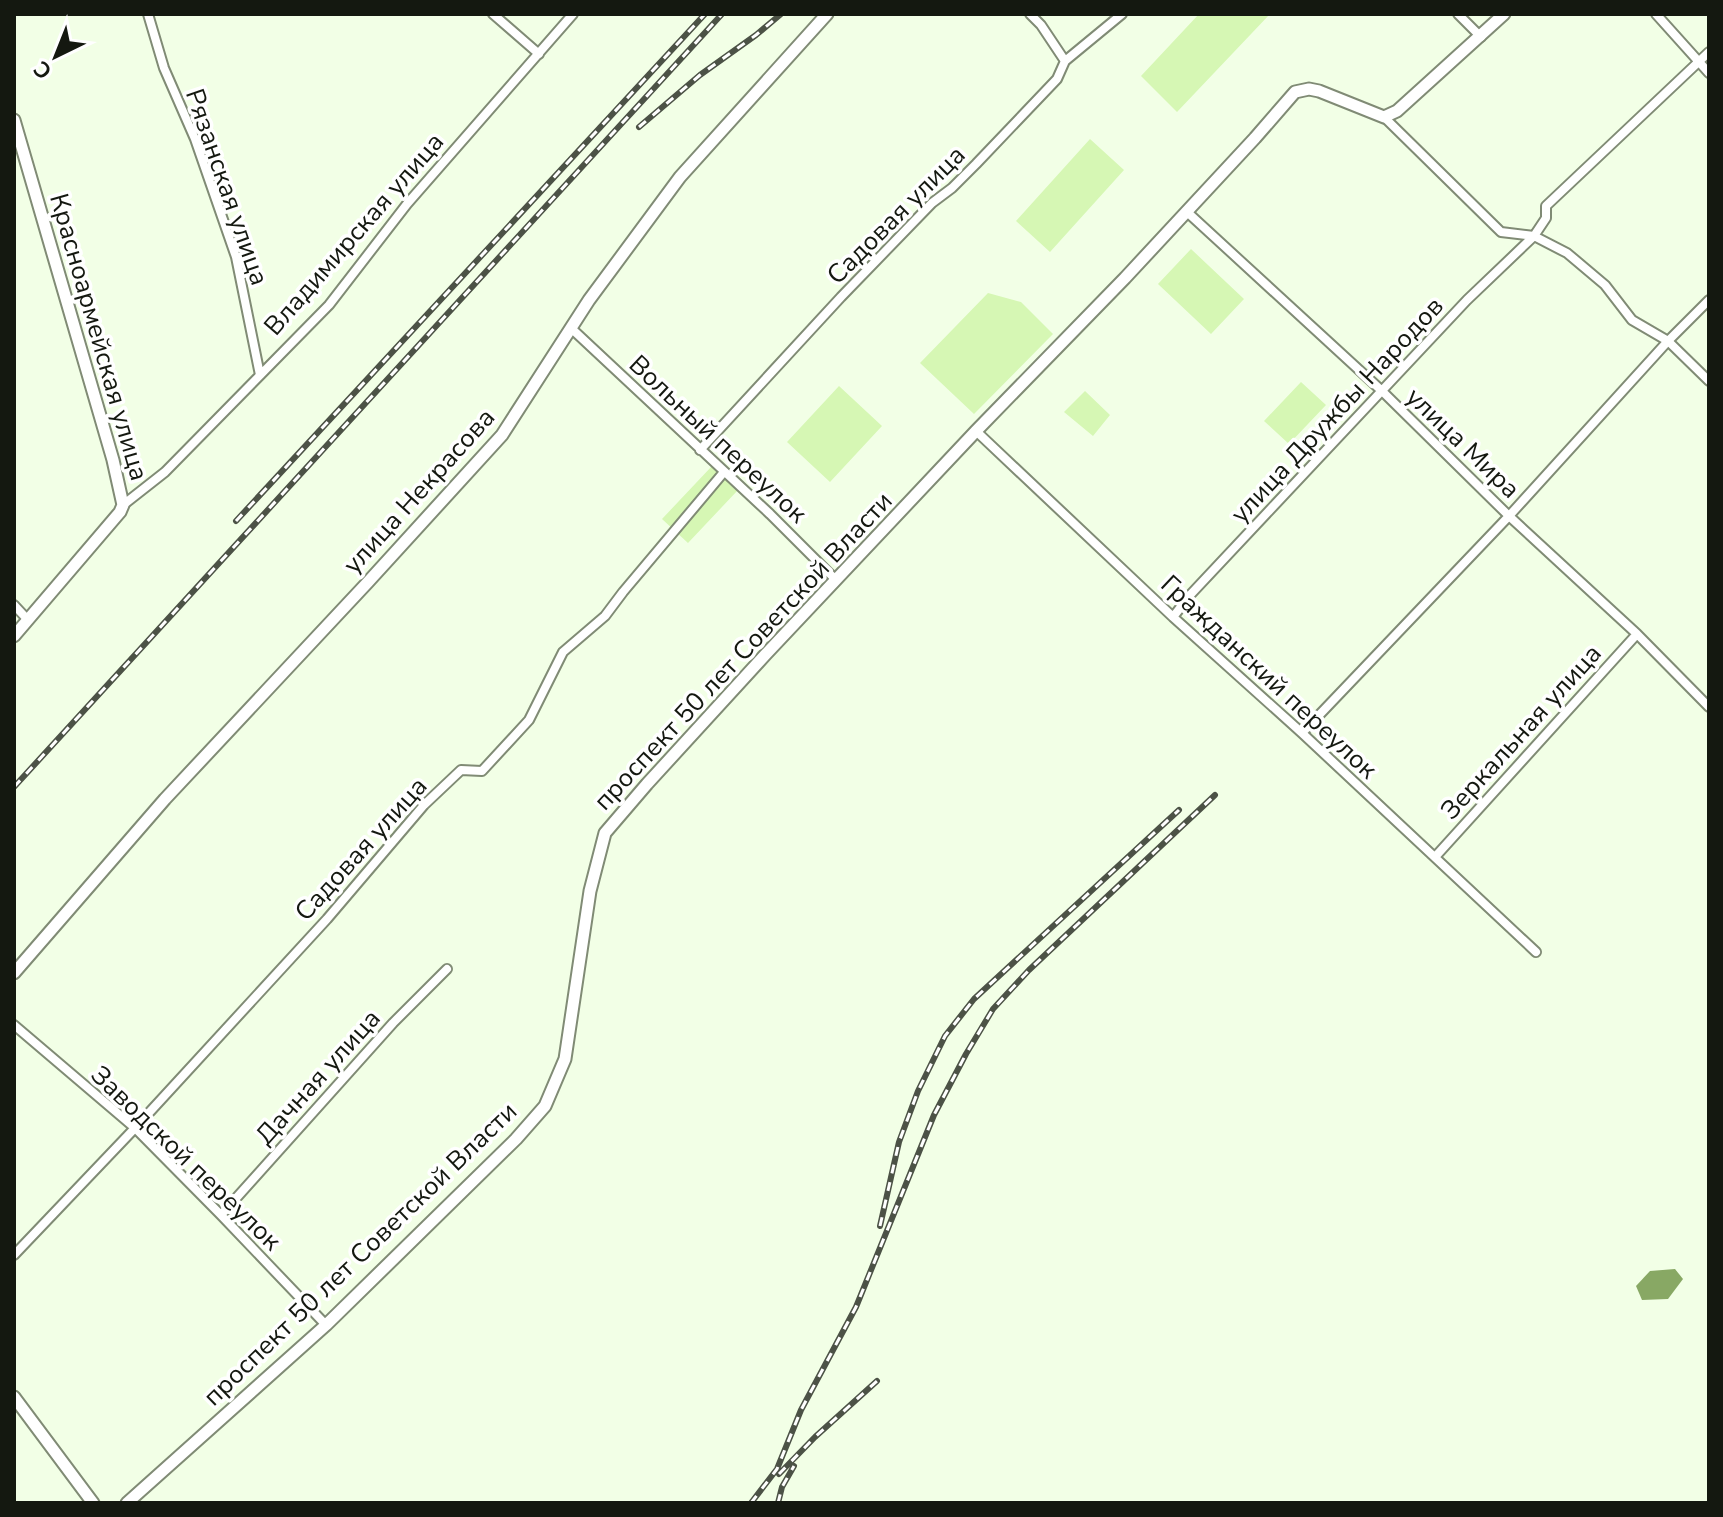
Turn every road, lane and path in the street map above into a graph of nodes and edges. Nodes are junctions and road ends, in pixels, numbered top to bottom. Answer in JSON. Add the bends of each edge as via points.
{"nodes":[{"id":1,"x":148,"y":14,"type":"edge"},
{"id":2,"x":493,"y":14,"type":"edge"},
{"id":3,"x":573,"y":14,"type":"edge"},
{"id":4,"x":827,"y":14,"type":"edge"},
{"id":5,"x":1030,"y":14,"type":"edge"},
{"id":6,"x":1122,"y":14,"type":"edge"},
{"id":7,"x":1458,"y":14,"type":"edge"},
{"id":8,"x":1504,"y":14,"type":"edge"},
{"id":9,"x":1656,"y":14,"type":"edge"},
{"id":10,"x":1481,"y":37,"type":"junction"},
{"id":11,"x":1709,"y":52,"type":"edge"},
{"id":12,"x":539,"y":54,"type":"junction"},
{"id":13,"x":1065,"y":61,"type":"junction"},
{"id":14,"x":1698,"y":62,"type":"junction"},
{"id":15,"x":1709,"y":73,"type":"edge"},
{"id":16,"x":1384,"y":117,"type":"junction"},
{"id":17,"x":14,"y":120,"type":"edge"},
{"id":18,"x":1186,"y":211,"type":"junction"},
{"id":19,"x":1534,"y":236,"type":"junction"},
{"id":20,"x":1709,"y":300,"type":"edge"},
{"id":21,"x":572,"y":329,"type":"junction"},
{"id":22,"x":1668,"y":341,"type":"junction"},
{"id":23,"x":260,"y":375,"type":"junction"},
{"id":24,"x":1709,"y":381,"type":"edge"},
{"id":25,"x":1382,"y":391,"type":"junction"},
{"id":26,"x":976,"y":431,"type":"junction"},
{"id":27,"x":700,"y":450,"type":"junction"},
{"id":28,"x":724,"y":472,"type":"junction"},
{"id":29,"x":123,"y":505,"type":"junction"},
{"id":30,"x":1509,"y":516,"type":"junction"},
{"id":31,"x":836,"y":580,"type":"junction"},
{"id":32,"x":14,"y":605,"type":"edge"},
{"id":33,"x":1173,"y":617,"type":"junction"},
{"id":34,"x":28,"y":620,"type":"junction"},
{"id":35,"x":1637,"y":634,"type":"junction"},
{"id":36,"x":14,"y":636,"type":"edge"},
{"id":37,"x":1709,"y":707,"type":"edge"},
{"id":38,"x":1302,"y":733,"type":"junction"},
{"id":39,"x":1435,"y":857,"type":"junction"},
{"id":40,"x":1536,"y":952,"type":"dead end"},
{"id":41,"x":447,"y":969,"type":"dead end"},
{"id":42,"x":14,"y":973,"type":"edge"},
{"id":43,"x":14,"y":1025,"type":"edge"},
{"id":44,"x":135,"y":1128,"type":"junction"},
{"id":45,"x":221,"y":1215,"type":"junction"},
{"id":46,"x":14,"y":1255,"type":"edge"},
{"id":47,"x":326,"y":1325,"type":"junction"},
{"id":48,"x":14,"y":1397,"type":"edge"},
{"id":49,"x":93,"y":1503,"type":"edge"},
{"id":50,"x":127,"y":1503,"type":"edge"}],
"edges":[{"from":1,"to":23,"type":"street","name":"Рязанская улица","via":[[236,257]]},
{"from":2,"to":12,"type":"street"},
{"from":3,"to":12,"type":"street","name":"Владимирская улица"},
{"from":4,"to":21,"type":"main road","name":"улица Некрасова","via":[[680,177]]},
{"from":5,"to":13,"type":"street"},
{"from":6,"to":13,"type":"street","name":"Садовая улица"},
{"from":7,"to":10,"type":"street"},
{"from":8,"to":10,"type":"main road"},
{"from":9,"to":14,"type":"street"},
{"from":10,"to":16,"type":"main road"},
{"from":11,"to":14,"type":"street"},
{"from":12,"to":23,"type":"street","name":"Владимирская улица","via":[[407,204],[329,305]]},
{"from":13,"to":27,"type":"street","name":"Садовая улица","via":[[1057,79],[841,297]]},
{"from":14,"to":15,"type":"street"},
{"from":14,"to":19,"type":"street","via":[[1546,206],[1546,218]]},
{"from":16,"to":18,"type":"main road","name":"проспект 50 лет Советской Власти","via":[[1319,91],[1295,92]]},
{"from":16,"to":19,"type":"street","via":[[1501,232]]},
{"from":17,"to":29,"type":"main road","name":"Красноармейская улица"},
{"from":18,"to":25,"type":"street","name":"улица Мира"},
{"from":18,"to":26,"type":"main road","name":"проспект 50 лет Советской Власти"},
{"from":19,"to":22,"type":"street","via":[[1567,253],[1605,285],[1632,320]]},
{"from":19,"to":25,"type":"street","name":"улица Дружбы Народов"},
{"from":20,"to":22,"type":"street"},
{"from":21,"to":27,"type":"street","name":"Вольный переулок"},
{"from":21,"to":42,"type":"main road","name":"улица Некрасова","via":[[502,435],[165,799]]},
{"from":22,"to":24,"type":"street"},
{"from":22,"to":30,"type":"street"},
{"from":23,"to":29,"type":"street","name":"Владимирская улица","via":[[165,472]]},
{"from":25,"to":30,"type":"street","name":"улица Мира"},
{"from":25,"to":33,"type":"street","name":"улица Дружбы Народов"},
{"from":26,"to":31,"type":"main road","name":"проспект 50 лет Советской Власти"},
{"from":26,"to":33,"type":"street","name":"Гражданский переулок"},
{"from":27,"to":28,"type":"street","name":"Вольный переулок"},
{"from":28,"to":31,"type":"street","name":"Вольный переулок"},
{"from":28,"to":44,"type":"street","name":"Садовая улица","via":[[605,616],[563,652],[529,720],[482,771],[461,770],[424,805]]},
{"from":29,"to":34,"type":"main road","name":"Красноармейская улица"},
{"from":30,"to":35,"type":"street","name":"улица Мира"},
{"from":30,"to":38,"type":"street"},
{"from":31,"to":47,"type":"main road","name":"проспект 50 лет Советской Власти","via":[[605,833],[590,891],[565,1059],[545,1106]]},
{"from":32,"to":34,"type":"street"},
{"from":33,"to":38,"type":"street","name":"Гражданский переулок"},
{"from":34,"to":36,"type":"main road"},
{"from":35,"to":37,"type":"street","name":"улица Мира"},
{"from":35,"to":39,"type":"street","name":"Зеркальная улица"},
{"from":38,"to":39,"type":"street","name":"Гражданский переулок"},
{"from":39,"to":40,"type":"street","name":"Гражданский переулок"},
{"from":41,"to":45,"type":"street","name":"Дачная улица"},
{"from":43,"to":44,"type":"street","name":"Заводской переулок"},
{"from":44,"to":45,"type":"street","name":"Заводской переулок"},
{"from":44,"to":46,"type":"street","name":"Садовая улица"},
{"from":45,"to":47,"type":"street","name":"Заводской переулок"},
{"from":47,"to":50,"type":"main road","name":"проспект 50 лет Советской Власти"},
{"from":48,"to":49,"type":"main road"}]}
